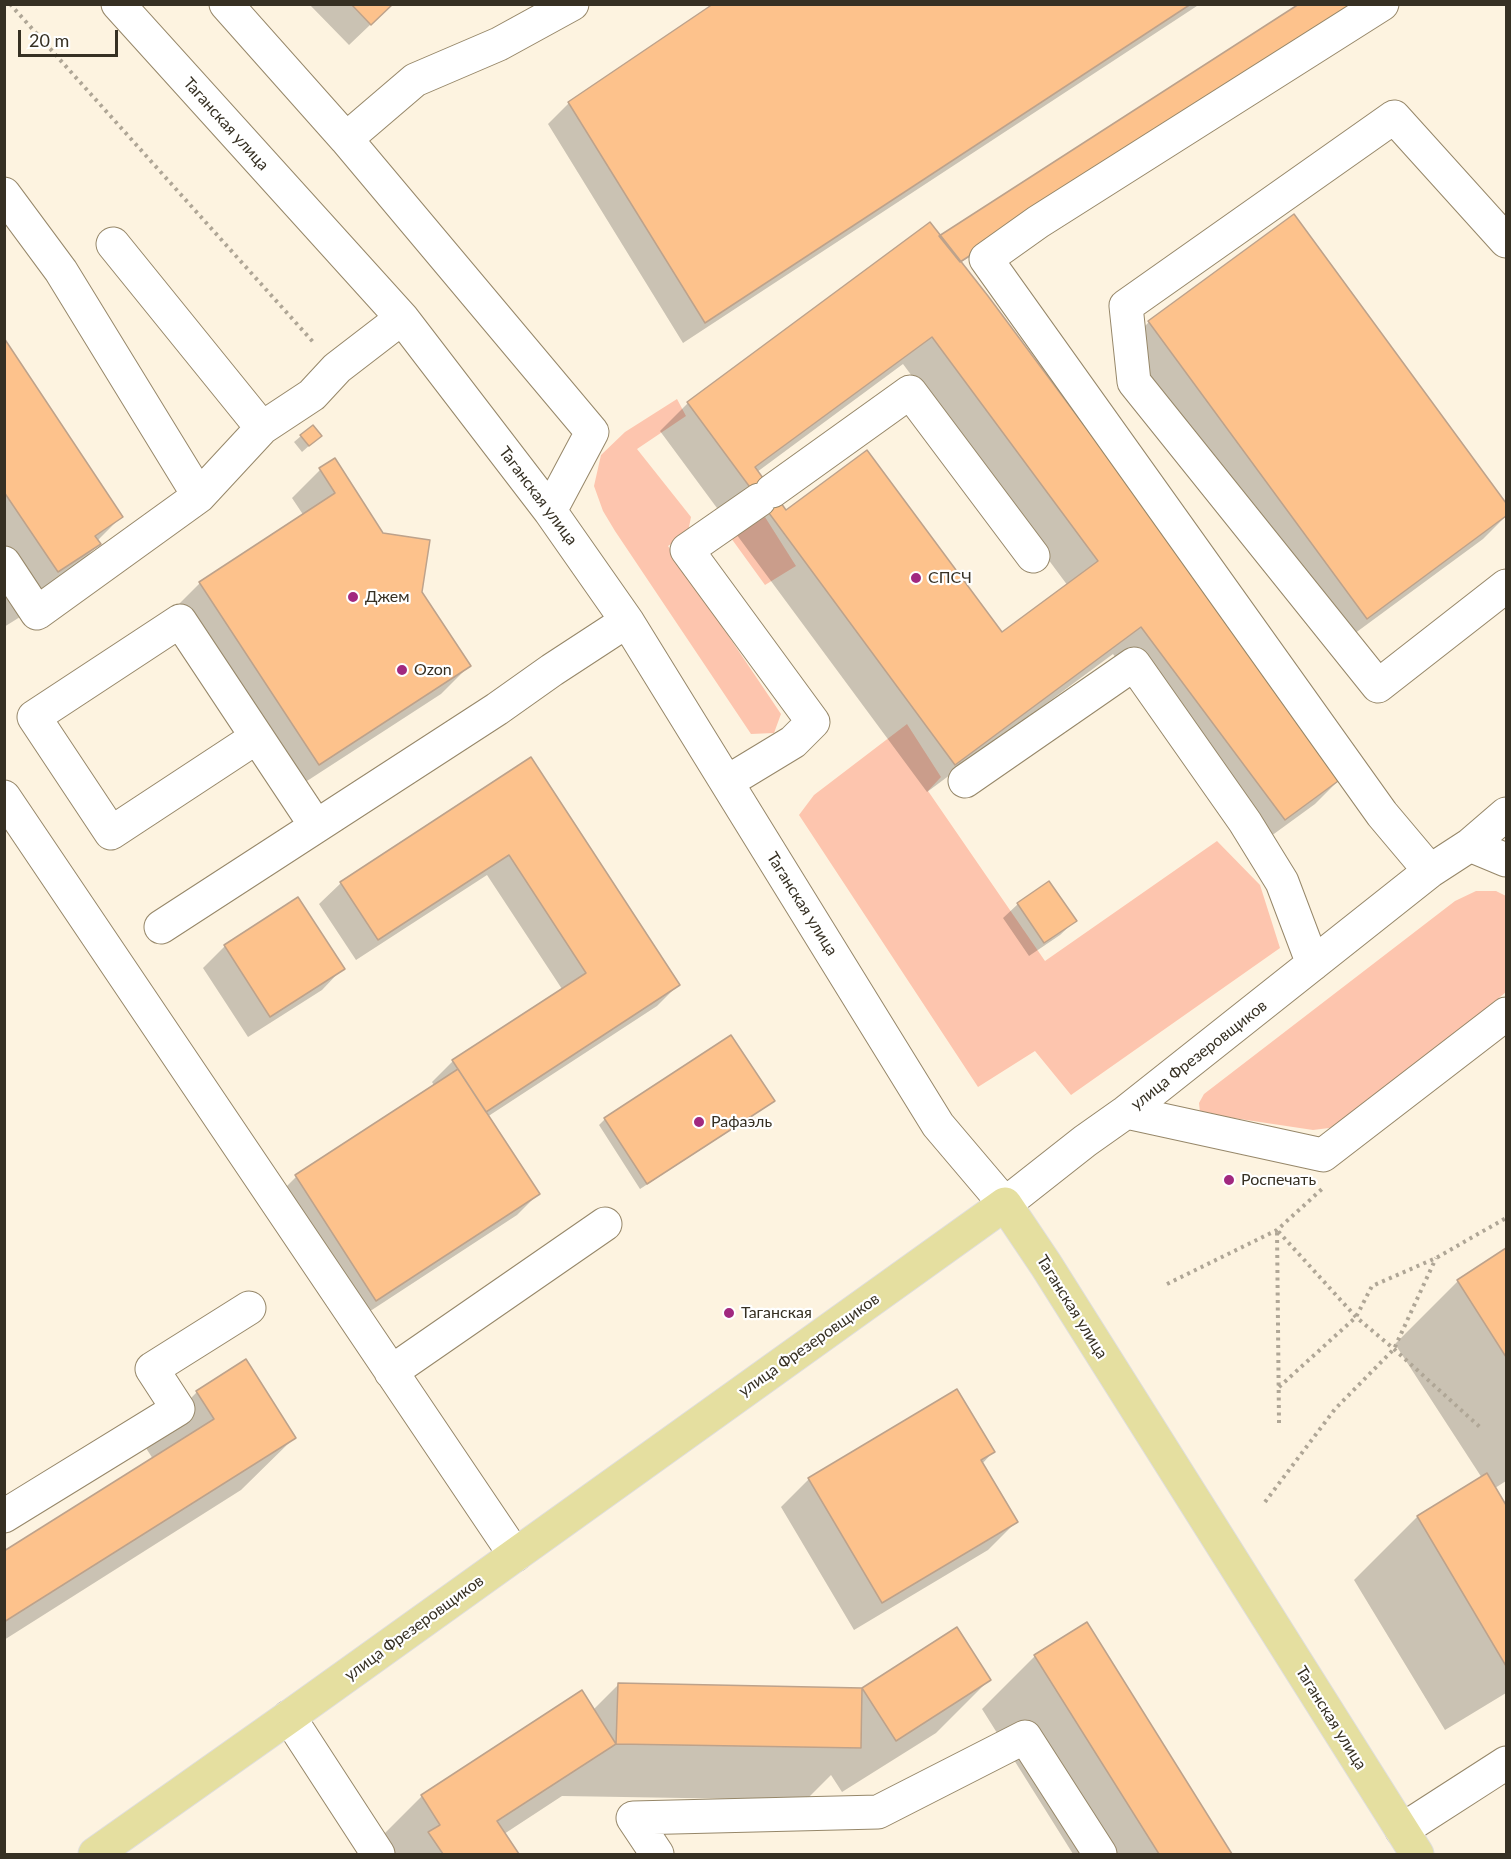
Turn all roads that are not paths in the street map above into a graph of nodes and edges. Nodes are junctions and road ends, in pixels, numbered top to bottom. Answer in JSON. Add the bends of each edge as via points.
{"nodes":[{"id":1,"x":118,"y":4,"type":"edge"},
{"id":2,"x":226,"y":4,"type":"edge"},
{"id":3,"x":572,"y":4,"type":"edge"},
{"id":4,"x":1382,"y":4,"type":"edge"},
{"id":5,"x":346,"y":139,"type":"junction"},
{"id":6,"x":4,"y":194,"type":"edge"},
{"id":7,"x":1506,"y":242,"type":"edge"},
{"id":8,"x":113,"y":244,"type":"dead end"},
{"id":9,"x":402,"y":318,"type":"junction"},
{"id":10,"x":262,"y":428,"type":"junction"},
{"id":11,"x":199,"y":496,"type":"junction"},
{"id":12,"x":550,"y":511,"type":"junction"},
{"id":13,"x":1033,"y":556,"type":"dead end"},
{"id":14,"x":4,"y":564,"type":"edge"},
{"id":15,"x":1506,"y":586,"type":"edge"},
{"id":16,"x":627,"y":621,"type":"junction"},
{"id":17,"x":257,"y":737,"type":"junction"},
{"id":18,"x":965,"y":781,"type":"dead end"},
{"id":19,"x":727,"y":782,"type":"junction"},
{"id":20,"x":4,"y":797,"type":"edge"},
{"id":21,"x":1506,"y":814,"type":"edge"},
{"id":22,"x":316,"y":826,"type":"junction"},
{"id":23,"x":1470,"y":845,"type":"junction"},
{"id":24,"x":1506,"y":860,"type":"edge"},
{"id":25,"x":1430,"y":871,"type":"junction"},
{"id":26,"x":161,"y":927,"type":"dead end"},
{"id":27,"x":1313,"y":964,"type":"junction"},
{"id":28,"x":1506,"y":1014,"type":"edge"},
{"id":29,"x":1126,"y":1112,"type":"junction"},
{"id":30,"x":1005,"y":1204,"type":"junction"},
{"id":31,"x":604,"y":1224,"type":"dead end"},
{"id":32,"x":249,"y":1308,"type":"dead end"},
{"id":33,"x":391,"y":1372,"type":"junction"},
{"id":34,"x":4,"y":1516,"type":"edge"},
{"id":35,"x":514,"y":1555,"type":"junction"},
{"id":36,"x":290,"y":1717,"type":"junction"},
{"id":37,"x":1506,"y":1762,"type":"edge"},
{"id":38,"x":1409,"y":1842,"type":"edge"},
{"id":39,"x":95,"y":1854,"type":"edge"},
{"id":40,"x":378,"y":1854,"type":"edge"},
{"id":41,"x":657,"y":1854,"type":"edge"},
{"id":42,"x":1100,"y":1854,"type":"edge"}],
"edges":[{"from":1,"to":9,"type":"street","name":"Таганская улица"},
{"from":2,"to":5,"type":"street"},
{"from":3,"to":5,"type":"street","via":[[499,44],[415,80]]},
{"from":4,"to":25,"type":"street","via":[[1038,222],[986,260],[1382,814]]},
{"from":5,"to":12,"type":"street","via":[[592,432]]},
{"from":6,"to":11,"type":"street","via":[[61,271]]},
{"from":7,"to":15,"type":"street","via":[[1394,117],[1126,306],[1134,382],[1378,686]]},
{"from":8,"to":10,"type":"street"},
{"from":9,"to":10,"type":"street","via":[[337,368],[312,395]]},
{"from":9,"to":12,"type":"street","name":"Таганская улица"},
{"from":10,"to":11,"type":"street"},
{"from":11,"to":14,"type":"street","via":[[37,613]]},
{"from":12,"to":16,"type":"street","name":"Таганская улица"},
{"from":13,"to":19,"type":"street","via":[[910,392],[687,550],[813,722],[793,742]]},
{"from":16,"to":19,"type":"street","name":"Таганская улица"},
{"from":16,"to":22,"type":"street"},
{"from":17,"to":17,"type":"street","via":[[111,833],[34,717],[180,621]]},
{"from":17,"to":22,"type":"street"},
{"from":18,"to":27,"type":"street","via":[[1134,664],[1245,822],[1282,882]]},
{"from":19,"to":30,"type":"street","name":"Таганская улица","via":[[938,1125]]},
{"from":20,"to":33,"type":"street"},
{"from":21,"to":23,"type":"street","name":"улица Фрезеровщиков"},
{"from":22,"to":26,"type":"street"},
{"from":23,"to":24,"type":"street"},
{"from":23,"to":25,"type":"street","name":"улица Фрезеровщиков"},
{"from":25,"to":27,"type":"street","name":"улица Фрезеровщиков"},
{"from":27,"to":29,"type":"street","name":"улица Фрезеровщиков"},
{"from":28,"to":29,"type":"street","via":[[1323,1155]]},
{"from":29,"to":30,"type":"street","name":"улица Фрезеровщиков"},
{"from":30,"to":35,"type":"main road","name":"улица Фрезеровщиков"},
{"from":30,"to":38,"type":"main road","name":"Таганская улица"},
{"from":31,"to":33,"type":"street"},
{"from":32,"to":34,"type":"street","via":[[152,1370],[178,1409]]},
{"from":33,"to":35,"type":"street"},
{"from":35,"to":36,"type":"main road","name":"улица Фрезеровщиков"},
{"from":36,"to":39,"type":"main road","name":"улица Фрезеровщиков"},
{"from":36,"to":40,"type":"street"},
{"from":37,"to":38,"type":"street"},
{"from":41,"to":42,"type":"street","via":[[633,1818],[878,1812],[1025,1737]]}]}
